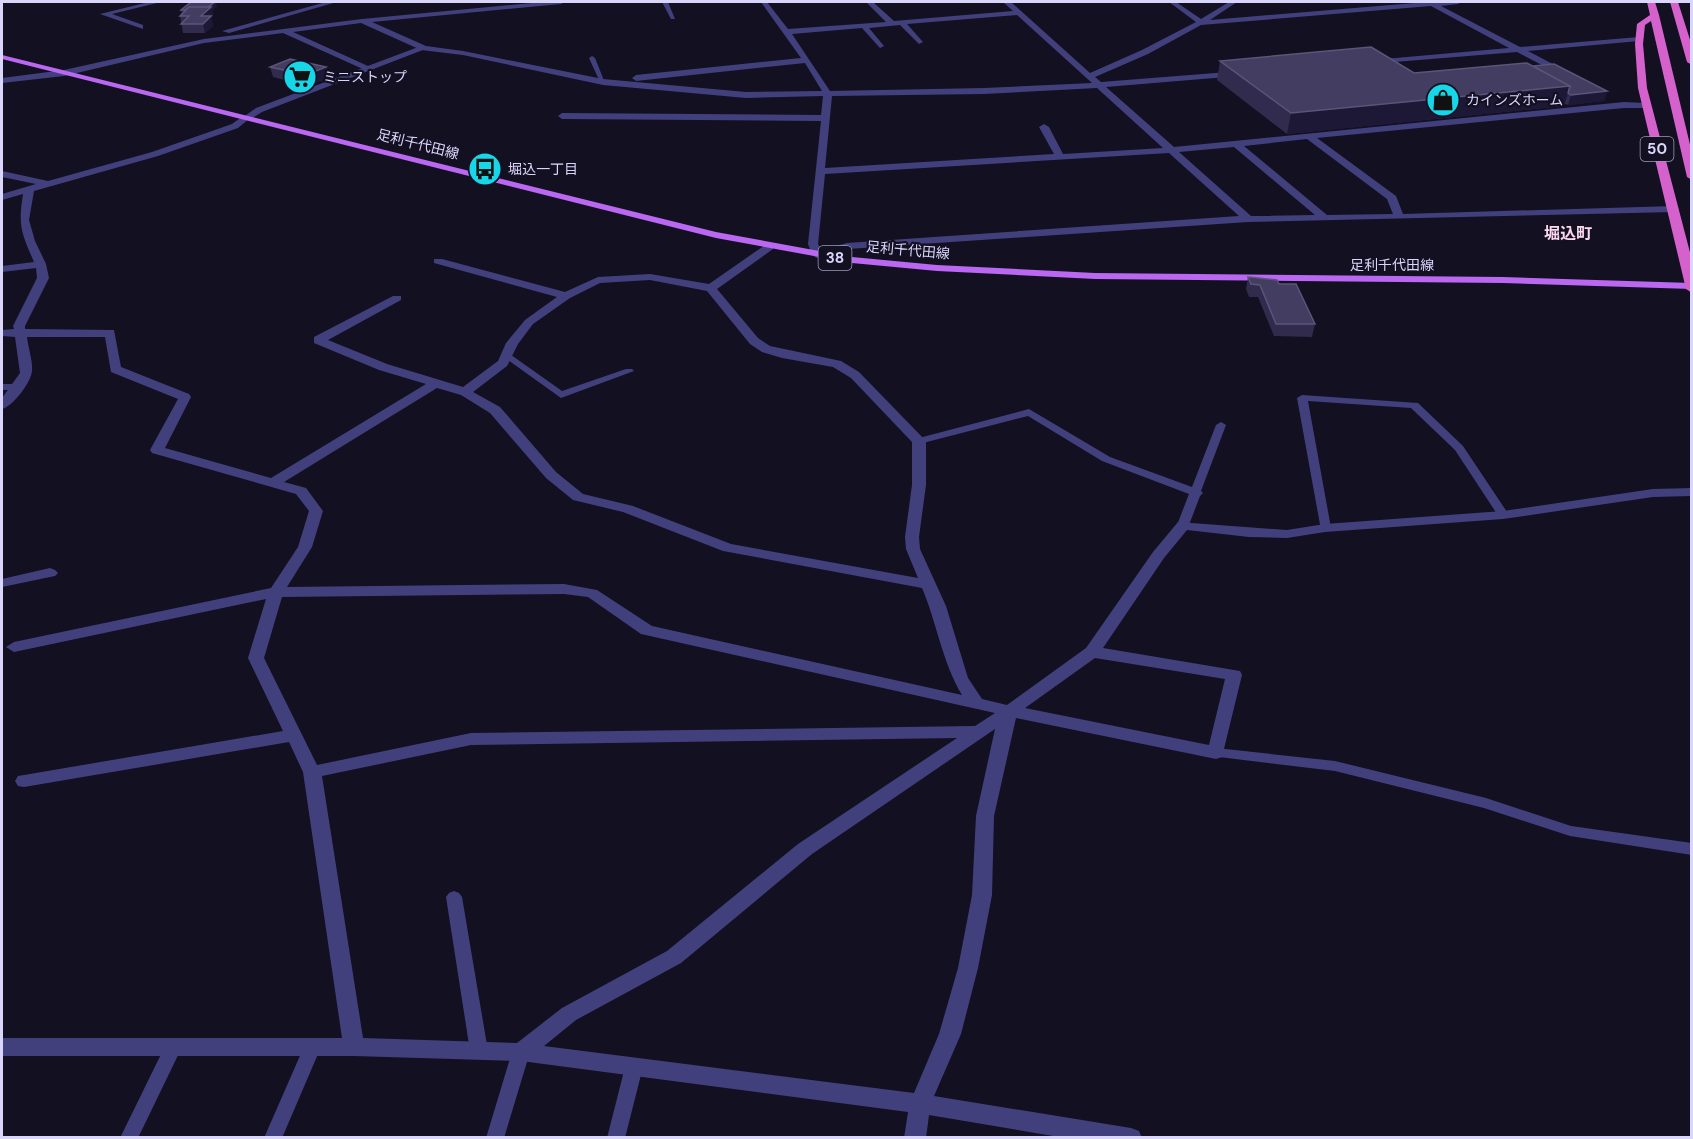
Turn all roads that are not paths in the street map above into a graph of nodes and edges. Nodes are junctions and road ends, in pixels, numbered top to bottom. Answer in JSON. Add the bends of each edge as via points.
{"nodes":[{"id":1,"x":158,"y":2,"type":"edge"},
{"id":2,"x":333,"y":2,"type":"edge"},
{"id":3,"x":561,"y":2,"type":"edge"},
{"id":4,"x":665,"y":2,"type":"edge"},
{"id":5,"x":764,"y":2,"type":"edge"},
{"id":6,"x":869,"y":2,"type":"edge"},
{"id":7,"x":1006,"y":2,"type":"edge"},
{"id":8,"x":1172,"y":2,"type":"edge"},
{"id":9,"x":1233,"y":2,"type":"edge"},
{"id":10,"x":1458,"y":2,"type":"edge"},
{"id":11,"x":1651,"y":2,"type":"edge"},
{"id":12,"x":1429,"y":3,"type":"edge"},
{"id":13,"x":1675,"y":3,"type":"edge"},
{"id":14,"x":1020,"y":13,"type":"junction"},
{"id":15,"x":1655,"y":15,"type":"junction"},
{"id":16,"x":673,"y":18,"type":"dead end"},
{"id":17,"x":1692,"y":19,"type":"edge"},
{"id":18,"x":362,"y":21,"type":"junction"},
{"id":19,"x":1202,"y":22,"type":"junction"},
{"id":20,"x":896,"y":23,"type":"junction"},
{"id":21,"x":863,"y":25,"type":"junction"},
{"id":22,"x":140,"y":27,"type":"dead end"},
{"id":23,"x":284,"y":31,"type":"junction"},
{"id":24,"x":786,"y":32,"type":"junction"},
{"id":25,"x":1639,"y":39,"type":"junction"},
{"id":26,"x":204,"y":42,"type":"junction"},
{"id":27,"x":919,"y":42,"type":"dead end"},
{"id":28,"x":880,"y":46,"type":"dead end"},
{"id":29,"x":424,"y":48,"type":"junction"},
{"id":30,"x":1518,"y":49,"type":"junction"},
{"id":31,"x":2,"y":57,"type":"edge"},
{"id":32,"x":592,"y":58,"type":"dead end"},
{"id":33,"x":807,"y":60,"type":"junction"},
{"id":34,"x":1367,"y":62,"type":"edge"},
{"id":35,"x":1692,"y":62,"type":"edge"},
{"id":36,"x":365,"y":68,"type":"junction"},
{"id":37,"x":1250,"y":72,"type":"edge"},
{"id":38,"x":64,"y":73,"type":"junction"},
{"id":39,"x":1089,"y":76,"type":"junction"},
{"id":40,"x":1571,"y":77,"type":"edge"},
{"id":41,"x":2,"y":81,"type":"edge"},
{"id":42,"x":603,"y":82,"type":"junction"},
{"id":43,"x":1098,"y":85,"type":"junction"},
{"id":44,"x":828,"y":94,"type":"junction"},
{"id":45,"x":1613,"y":99,"type":"dead end"},
{"id":46,"x":1624,"y":105,"type":"junction"},
{"id":47,"x":1645,"y":106,"type":"junction"},
{"id":48,"x":562,"y":116,"type":"dead end"},
{"id":49,"x":246,"y":118,"type":"junction"},
{"id":50,"x":826,"y":118,"type":"junction"},
{"id":51,"x":1044,"y":128,"type":"dead end"},
{"id":52,"x":1308,"y":136,"type":"junction"},
{"id":53,"x":1235,"y":143,"type":"junction"},
{"id":54,"x":1172,"y":150,"type":"junction"},
{"id":55,"x":1060,"y":157,"type":"junction"},
{"id":56,"x":821,"y":171,"type":"junction"},
{"id":57,"x":2,"y":174,"type":"edge"},
{"id":58,"x":1692,"y":177,"type":"edge"},
{"id":59,"x":50,"y":184,"type":"junction"},
{"id":60,"x":28,"y":191,"type":"junction"},
{"id":61,"x":2,"y":197,"type":"edge"},
{"id":62,"x":1674,"y":209,"type":"junction"},
{"id":63,"x":1399,"y":217,"type":"junction"},
{"id":64,"x":1325,"y":218,"type":"junction"},
{"id":65,"x":1248,"y":219,"type":"junction"},
{"id":66,"x":769,"y":247,"type":"junction"},
{"id":67,"x":817,"y":255,"type":"junction"},
{"id":68,"x":438,"y":261,"type":"dead end"},
{"id":69,"x":41,"y":264,"type":"junction"},
{"id":70,"x":2,"y":269,"type":"edge"},
{"id":71,"x":1691,"y":287,"type":"edge"},
{"id":72,"x":711,"y":288,"type":"junction"},
{"id":73,"x":566,"y":296,"type":"junction"},
{"id":74,"x":397,"y":298,"type":"dead end"},
{"id":75,"x":20,"y":332,"type":"junction"},
{"id":76,"x":2,"y":333,"type":"edge"},
{"id":77,"x":507,"y":355,"type":"junction"},
{"id":78,"x":629,"y":371,"type":"dead end"},
{"id":79,"x":436,"y":383,"type":"junction"},
{"id":80,"x":2,"y":387,"type":"edge"},
{"id":81,"x":18,"y":387,"type":"junction"},
{"id":82,"x":465,"y":392,"type":"junction"},
{"id":83,"x":2,"y":405,"type":"edge"},
{"id":84,"x":1221,"y":425,"type":"dead end"},
{"id":85,"x":919,"y":441,"type":"junction"},
{"id":86,"x":273,"y":483,"type":"junction"},
{"id":87,"x":1692,"y":492,"type":"edge"},
{"id":88,"x":1197,"y":493,"type":"junction"},
{"id":89,"x":1503,"y":515,"type":"junction"},
{"id":90,"x":1183,"y":525,"type":"junction"},
{"id":91,"x":1325,"y":528,"type":"junction"},
{"id":92,"x":50,"y":573,"type":"dead end"},
{"id":93,"x":2,"y":583,"type":"edge"},
{"id":94,"x":928,"y":584,"type":"junction"},
{"id":95,"x":276,"y":592,"type":"junction"},
{"id":96,"x":14,"y":647,"type":"dead end"},
{"id":97,"x":1092,"y":652,"type":"junction"},
{"id":98,"x":975,"y":702,"type":"junction"},
{"id":99,"x":1010,"y":711,"type":"junction"},
{"id":100,"x":980,"y":732,"type":"junction"},
{"id":101,"x":294,"y":735,"type":"junction"},
{"id":102,"x":1216,"y":753,"type":"junction"},
{"id":103,"x":312,"y":772,"type":"junction"},
{"id":104,"x":24,"y":781,"type":"dead end"},
{"id":105,"x":1692,"y":849,"type":"edge"},
{"id":106,"x":454,"y":897,"type":"dead end"},
{"id":107,"x":2,"y":1047,"type":"edge"},
{"id":108,"x":173,"y":1047,"type":"junction"},
{"id":109,"x":312,"y":1047,"type":"junction"},
{"id":110,"x":354,"y":1047,"type":"junction"},
{"id":111,"x":479,"y":1051,"type":"junction"},
{"id":112,"x":521,"y":1052,"type":"junction"},
{"id":113,"x":634,"y":1067,"type":"junction"},
{"id":114,"x":920,"y":1104,"type":"junction"},
{"id":115,"x":129,"y":1137,"type":"edge"},
{"id":116,"x":273,"y":1137,"type":"edge"},
{"id":117,"x":495,"y":1137,"type":"edge"},
{"id":118,"x":616,"y":1137,"type":"edge"},
{"id":119,"x":915,"y":1137,"type":"edge"},
{"id":120,"x":1131,"y":1137,"type":"edge"}],
"edges":[{"from":1,"to":22,"type":"street","via":[[104,14]]},
{"from":2,"to":26,"type":"street","via":[[211,35]]},
{"from":3,"to":18,"type":"street"},
{"from":4,"to":16,"type":"lane"},
{"from":5,"to":24,"type":"street"},
{"from":6,"to":20,"type":"street"},
{"from":7,"to":14,"type":"street"},
{"from":8,"to":19,"type":"street"},
{"from":9,"to":19,"type":"street"},
{"from":10,"to":12,"type":"street"},
{"from":11,"to":15,"type":"highway","number":"50"},
{"from":12,"to":19,"type":"street"},
{"from":12,"to":30,"type":"street"},
{"from":13,"to":17,"type":"highway"},
{"from":13,"to":35,"type":"highway"},
{"from":14,"to":20,"type":"street"},
{"from":14,"to":39,"type":"street"},
{"from":15,"to":25,"type":"highway","via":[[1641,24]]},
{"from":15,"to":58,"type":"highway","number":"50"},
{"from":18,"to":23,"type":"street"},
{"from":18,"to":29,"type":"street"},
{"from":19,"to":39,"type":"street","via":[[1146,54]]},
{"from":20,"to":21,"type":"street"},
{"from":20,"to":27,"type":"street"},
{"from":21,"to":24,"type":"street"},
{"from":21,"to":28,"type":"street"},
{"from":23,"to":26,"type":"street"},
{"from":23,"to":36,"type":"street"},
{"from":24,"to":33,"type":"street"},
{"from":25,"to":30,"type":"street"},
{"from":25,"to":47,"type":"highway","number":"50"},
{"from":26,"to":38,"type":"street"},
{"from":29,"to":36,"type":"street"},
{"from":29,"to":42,"type":"street"},
{"from":30,"to":34,"type":"street"},
{"from":30,"to":40,"type":"street"},
{"from":31,"to":38,"type":"main road","name":"足利千代田線","number":"38"},
{"from":32,"to":42,"type":"lane"},
{"from":33,"to":42,"type":"street"},
{"from":33,"to":44,"type":"street"},
{"from":36,"to":49,"type":"street"},
{"from":37,"to":43,"type":"street"},
{"from":38,"to":41,"type":"street"},
{"from":38,"to":49,"type":"main road","name":"足利千代田線","number":"38"},
{"from":39,"to":43,"type":"street"},
{"from":42,"to":44,"type":"street","via":[[746,95]]},
{"from":43,"to":44,"type":"street"},
{"from":43,"to":54,"type":"street"},
{"from":44,"to":50,"type":"street"},
{"from":45,"to":46,"type":"street"},
{"from":46,"to":47,"type":"street"},
{"from":46,"to":52,"type":"street"},
{"from":47,"to":62,"type":"highway","number":"50"},
{"from":48,"to":50,"type":"street"},
{"from":49,"to":59,"type":"street","via":[[235,126],[155,154]]},
{"from":49,"to":66,"type":"main road","name":"足利千代田線","number":"38"},
{"from":50,"to":56,"type":"street"},
{"from":51,"to":55,"type":"street"},
{"from":52,"to":53,"type":"street"},
{"from":52,"to":63,"type":"street","via":[[1392,198]]},
{"from":53,"to":54,"type":"street"},
{"from":53,"to":64,"type":"street"},
{"from":54,"to":55,"type":"street"},
{"from":54,"to":65,"type":"street"},
{"from":55,"to":56,"type":"street"},
{"from":56,"to":67,"type":"street","via":[[813,244]]},
{"from":57,"to":59,"type":"street"},
{"from":59,"to":60,"type":"street"},
{"from":60,"to":61,"type":"street"},
{"from":60,"to":69,"type":"street","via":[[24,220]]},
{"from":62,"to":63,"type":"street"},
{"from":62,"to":71,"type":"highway","number":"50"},
{"from":63,"to":64,"type":"street"},
{"from":64,"to":65,"type":"street"},
{"from":65,"to":67,"type":"street","via":[[847,246]]},
{"from":66,"to":67,"type":"main road","name":"足利千代田線","number":"38"},
{"from":66,"to":72,"type":"street"},
{"from":67,"to":71,"type":"main road","name":"足利千代田線","number":"38","via":[[937,268],[1095,276],[1503,280]]},
{"from":68,"to":73,"type":"street"},
{"from":69,"to":70,"type":"street"},
{"from":69,"to":75,"type":"street","via":[[42,278],[18,326]]},
{"from":72,"to":73,"type":"street","via":[[636,277],[598,280]]},
{"from":72,"to":85,"type":"street","via":[[754,341],[786,356],[837,364],[855,375]]},
{"from":73,"to":77,"type":"street","via":[[529,322]]},
{"from":74,"to":79,"type":"street","via":[[318,340],[383,367]]},
{"from":75,"to":76,"type":"street"},
{"from":75,"to":81,"type":"street","via":[[26,374]]},
{"from":75,"to":86,"type":"street","via":[[110,333],[115,369],[184,397],[157,450]]},
{"from":77,"to":78,"type":"lane","via":[[561,394]]},
{"from":77,"to":82,"type":"street","via":[[503,363]]},
{"from":79,"to":82,"type":"street"},
{"from":79,"to":86,"type":"street"},
{"from":80,"to":81,"type":"lane"},
{"from":81,"to":83,"type":"street"},
{"from":82,"to":94,"type":"street","via":[[495,410],[551,475],[578,497],[628,509],[728,548]]},
{"from":84,"to":88,"type":"lane"},
{"from":85,"to":88,"type":"lane","via":[[1029,412],[1106,459]]},
{"from":85,"to":94,"type":"street","via":[[919,485],[912,537]]},
{"from":86,"to":95,"type":"street","via":[[301,491],[316,511],[305,547]]},
{"from":87,"to":89,"type":"street","via":[[1653,493]]},
{"from":88,"to":90,"type":"lane"},
{"from":89,"to":91,"type":"street"},
{"from":89,"to":91,"type":"lane","via":[[1459,448],[1414,405],[1302,398]]},
{"from":90,"to":91,"type":"street","via":[[1287,534]]},
{"from":90,"to":97,"type":"street"},
{"from":92,"to":93,"type":"street"},
{"from":94,"to":98,"type":"street","via":[[960,678]]},
{"from":95,"to":96,"type":"street"},
{"from":95,"to":98,"type":"street","via":[[564,589],[592,593],[647,630]]},
{"from":95,"to":101,"type":"street","via":[[256,658]]},
{"from":97,"to":99,"type":"street"},
{"from":97,"to":102,"type":"street","via":[[1234,675]]},
{"from":98,"to":99,"type":"street"},
{"from":99,"to":100,"type":"street"},
{"from":99,"to":102,"type":"street"},
{"from":99,"to":114,"type":"street","via":[[985,816],[982,895],[968,968],[950,1034]]},
{"from":100,"to":103,"type":"street","via":[[471,739]]},
{"from":100,"to":112,"type":"street","via":[[805,849],[674,957],[569,1014]]},
{"from":101,"to":103,"type":"street"},
{"from":101,"to":104,"type":"street"},
{"from":102,"to":105,"type":"lane","via":[[1335,766],[1486,803],[1570,831]]},
{"from":103,"to":110,"type":"street"},
{"from":106,"to":111,"type":"lane"},
{"from":107,"to":108,"type":"street"},
{"from":108,"to":109,"type":"street"},
{"from":108,"to":115,"type":"lane"},
{"from":109,"to":110,"type":"street"},
{"from":109,"to":116,"type":"lane"},
{"from":110,"to":111,"type":"street"},
{"from":111,"to":112,"type":"street"},
{"from":112,"to":113,"type":"street"},
{"from":112,"to":117,"type":"lane"},
{"from":113,"to":114,"type":"street"},
{"from":113,"to":118,"type":"lane"},
{"from":114,"to":119,"type":"street"},
{"from":114,"to":120,"type":"street"}]}
